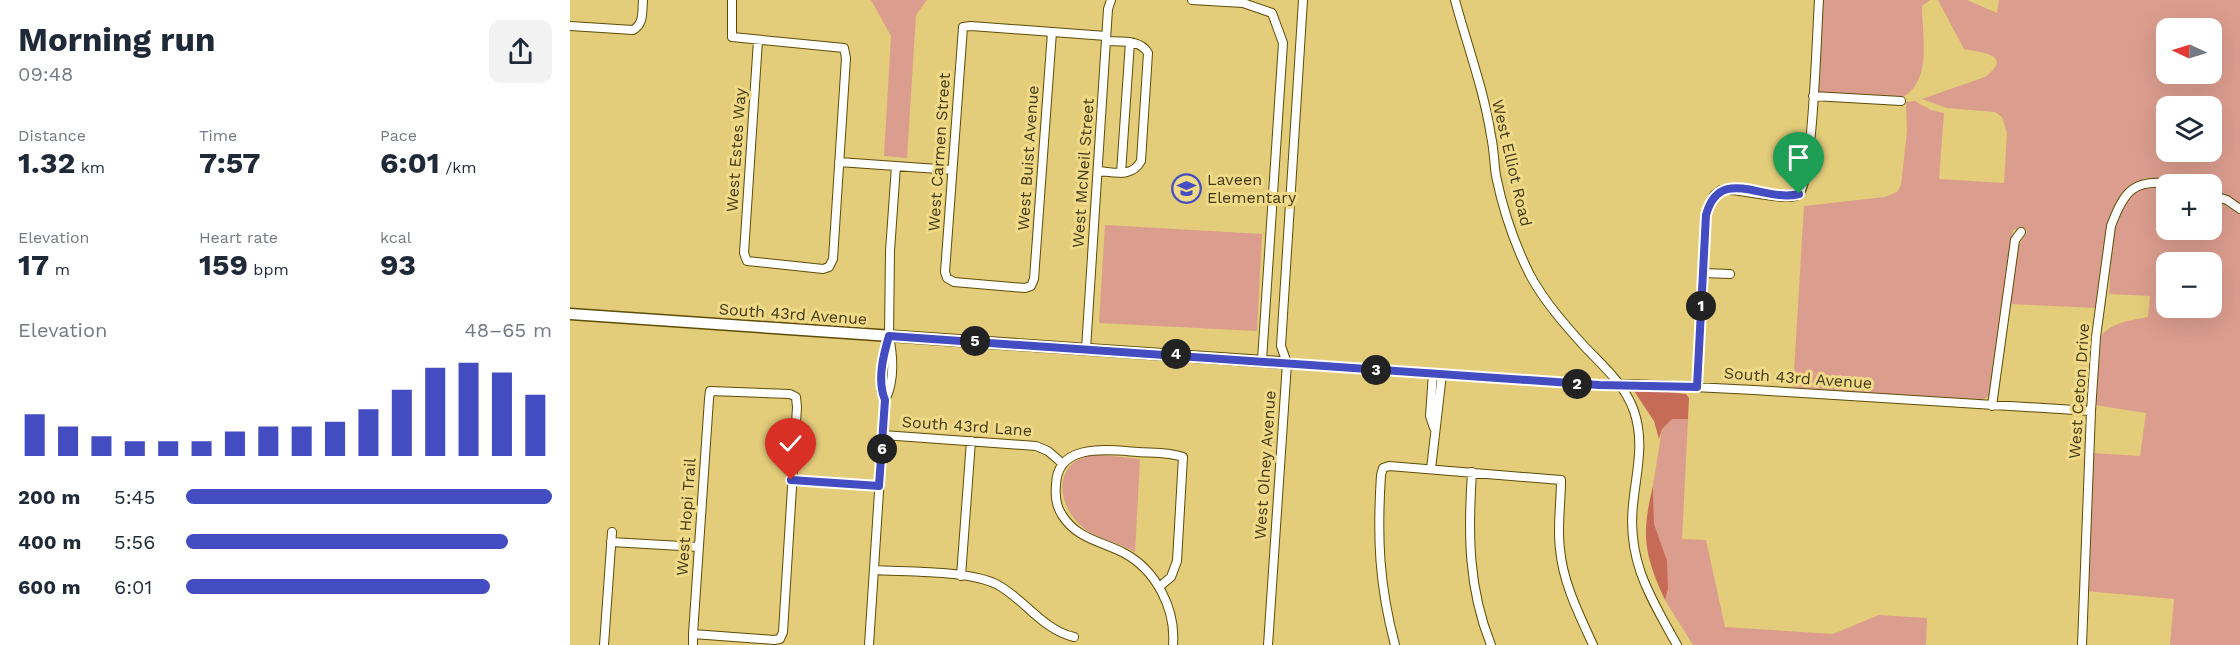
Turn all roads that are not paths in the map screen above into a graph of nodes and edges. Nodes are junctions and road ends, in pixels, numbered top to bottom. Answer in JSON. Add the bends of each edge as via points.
{"nodes":[{"id":1,"x":643,"y":0,"type":"edge"},
{"id":2,"x":732,"y":0,"type":"edge"},
{"id":3,"x":1111,"y":0,"type":"edge"},
{"id":4,"x":1192,"y":0,"type":"edge"},
{"id":5,"x":1303,"y":0,"type":"edge"},
{"id":6,"x":1455,"y":0,"type":"edge"},
{"id":7,"x":1819,"y":0,"type":"edge"},
{"id":8,"x":1234,"y":1,"type":"edge"},
{"id":9,"x":570,"y":26,"type":"edge"},
{"id":10,"x":1052,"y":32,"type":"junction"},
{"id":11,"x":1106,"y":39,"type":"junction"},
{"id":12,"x":758,"y":40,"type":"junction"},
{"id":13,"x":1130,"y":42,"type":"junction"},
{"id":14,"x":1813,"y":96,"type":"junction"},
{"id":15,"x":1900,"y":101,"type":"dead end"},
{"id":16,"x":839,"y":162,"type":"junction"},
{"id":17,"x":896,"y":166,"type":"junction"},
{"id":18,"x":952,"y":170,"type":"junction"},
{"id":19,"x":1098,"y":171,"type":"junction"},
{"id":20,"x":1121,"y":173,"type":"junction"},
{"id":21,"x":2156,"y":183,"type":"edge"},
{"id":22,"x":2222,"y":198,"type":"edge"},
{"id":23,"x":2240,"y":208,"type":"edge"},
{"id":24,"x":2021,"y":232,"type":"dead end"},
{"id":25,"x":1703,"y":273,"type":"junction"},
{"id":26,"x":1730,"y":274,"type":"dead end"},
{"id":27,"x":947,"y":278,"type":"joint"},
{"id":28,"x":570,"y":314,"type":"edge"},
{"id":29,"x":889,"y":336,"type":"junction"},
{"id":30,"x":1086,"y":349,"type":"junction"},
{"id":31,"x":1262,"y":360,"type":"junction"},
{"id":32,"x":1287,"y":363,"type":"junction"},
{"id":33,"x":1438,"y":374,"type":"junction"},
{"id":34,"x":1622,"y":386,"type":"junction"},
{"id":35,"x":1697,"y":387,"type":"junction"},
{"id":36,"x":1992,"y":406,"type":"junction"},
{"id":37,"x":2091,"y":411,"type":"junction"},
{"id":38,"x":883,"y":435,"type":"junction"},
{"id":39,"x":971,"y":441,"type":"junction"},
{"id":40,"x":1063,"y":464,"type":"junction"},
{"id":41,"x":1431,"y":469,"type":"junction"},
{"id":42,"x":1472,"y":472,"type":"junction"},
{"id":43,"x":791,"y":480,"type":"junction"},
{"id":44,"x":879,"y":486,"type":"junction"},
{"id":45,"x":699,"y":547,"type":"junction"},
{"id":46,"x":874,"y":570,"type":"junction"},
{"id":47,"x":962,"y":576,"type":"junction"},
{"id":48,"x":1159,"y":587,"type":"junction"},
{"id":49,"x":693,"y":634,"type":"junction"},
{"id":50,"x":1074,"y":637,"type":"dead end"},
{"id":51,"x":604,"y":645,"type":"edge"},
{"id":52,"x":693,"y":645,"type":"edge"},
{"id":53,"x":869,"y":645,"type":"edge"},
{"id":54,"x":1173,"y":645,"type":"edge"},
{"id":55,"x":1268,"y":645,"type":"edge"},
{"id":56,"x":1395,"y":645,"type":"edge"},
{"id":57,"x":1491,"y":645,"type":"edge"},
{"id":58,"x":1593,"y":645,"type":"edge"},
{"id":59,"x":1677,"y":645,"type":"edge"},
{"id":60,"x":2082,"y":645,"type":"edge"}],
"edges":[{"from":1,"to":9,"type":"street","via":[[638,27],[633,30]]},
{"from":2,"to":12,"type":"street","via":[[732,37]]},
{"from":3,"to":11,"type":"street","name":"West McNeil Street"},
{"from":4,"to":8,"type":"street"},
{"from":5,"to":32,"type":"street","name":"West Olney Avenue","via":[[1281,346]]},
{"from":6,"to":34,"type":"street","name":"West Elliot Road","via":[[1515,241],[1546,299]]},
{"from":7,"to":14,"type":"street"},
{"from":8,"to":31,"type":"street","via":[[1272,13],[1283,42]]},
{"from":10,"to":11,"type":"street"},
{"from":10,"to":18,"type":"street","name":"West Carmen Street","via":[[963,27]]},
{"from":10,"to":27,"type":"street","name":"West Buist Avenue","via":[[1034,279],[1025,288]]},
{"from":11,"to":13,"type":"street"},
{"from":11,"to":19,"type":"street","name":"West McNeil Street"},
{"from":12,"to":16,"type":"street","via":[[844,48]]},
{"from":12,"to":16,"type":"street","name":"West Estes Way","via":[[744,253],[747,261],[830,267]]},
{"from":13,"to":20,"type":"street"},
{"from":13,"to":20,"type":"street","via":[[1148,53],[1141,161],[1131,172]]},
{"from":14,"to":15,"type":"street"},
{"from":14,"to":25,"type":"street","via":[[1804,189],[1790,197],[1735,189],[1714,195],[1706,215]]},
{"from":16,"to":17,"type":"street"},
{"from":17,"to":18,"type":"street"},
{"from":17,"to":29,"type":"street"},
{"from":18,"to":27,"type":"street","name":"West Carmen Street"},
{"from":19,"to":20,"type":"street"},
{"from":19,"to":30,"type":"street","name":"West McNeil Street"},
{"from":21,"to":37,"type":"street","name":"West Ceton Drive","via":[[2137,185],[2117,210],[2111,226]]},
{"from":22,"to":23,"type":"street"},
{"from":24,"to":36,"type":"street","via":[[2015,240]]},
{"from":25,"to":26,"type":"street"},
{"from":25,"to":35,"type":"street"},
{"from":28,"to":29,"type":"street","name":"South 43rd Avenue"},
{"from":29,"to":30,"type":"street","name":"South 43rd Avenue"},
{"from":29,"to":38,"type":"street","via":[[890,390],[885,400]]},
{"from":30,"to":31,"type":"street","name":"South 43rd Avenue"},
{"from":31,"to":32,"type":"street","name":"South 43rd Avenue"},
{"from":32,"to":33,"type":"street","name":"South 43rd Avenue"},
{"from":32,"to":55,"type":"street","name":"West Olney Avenue"},
{"from":33,"to":34,"type":"street","name":"South 43rd Avenue"},
{"from":33,"to":41,"type":"street"},
{"from":34,"to":35,"type":"street","name":"South 43rd Avenue"},
{"from":34,"to":59,"type":"street","name":"West Elliot Road","via":[[1640,433],[1633,506],[1634,546],[1641,579]]},
{"from":35,"to":36,"type":"street","name":"South 43rd Avenue"},
{"from":36,"to":37,"type":"street","name":"South 43rd Avenue"},
{"from":37,"to":60,"type":"street","name":"West Ceton Drive"},
{"from":38,"to":39,"type":"street","name":"South 43rd Lane"},
{"from":38,"to":44,"type":"street"},
{"from":39,"to":40,"type":"street","name":"South 43rd Lane","via":[[1036,446]]},
{"from":39,"to":47,"type":"street"},
{"from":40,"to":48,"type":"street","via":[[1055,489],[1058,509],[1064,518],[1079,534],[1135,561]]},
{"from":40,"to":48,"type":"street","via":[[1078,453],[1092,450],[1183,456],[1177,561],[1171,577]]},
{"from":41,"to":42,"type":"street"},
{"from":41,"to":56,"type":"street","via":[[1383,468],[1377,531],[1384,603]]},
{"from":42,"to":57,"type":"street","via":[[1469,553],[1476,602]]},
{"from":42,"to":58,"type":"street","via":[[1561,480],[1562,564],[1571,596]]},
{"from":43,"to":44,"type":"street"},
{"from":43,"to":45,"type":"street","name":"West Hopi Trail","via":[[796,397],[710,391]]},
{"from":43,"to":49,"type":"street","via":[[780,639]]},
{"from":44,"to":46,"type":"street"},
{"from":45,"to":49,"type":"street","name":"West Hopi Trail"},
{"from":45,"to":51,"type":"street","via":[[611,537]]},
{"from":46,"to":47,"type":"street"},
{"from":46,"to":53,"type":"street"},
{"from":47,"to":50,"type":"street","via":[[999,585],[1050,627]]},
{"from":48,"to":54,"type":"street","via":[[1171,617]]},
{"from":49,"to":52,"type":"street","name":"West Hopi Trail"}]}
